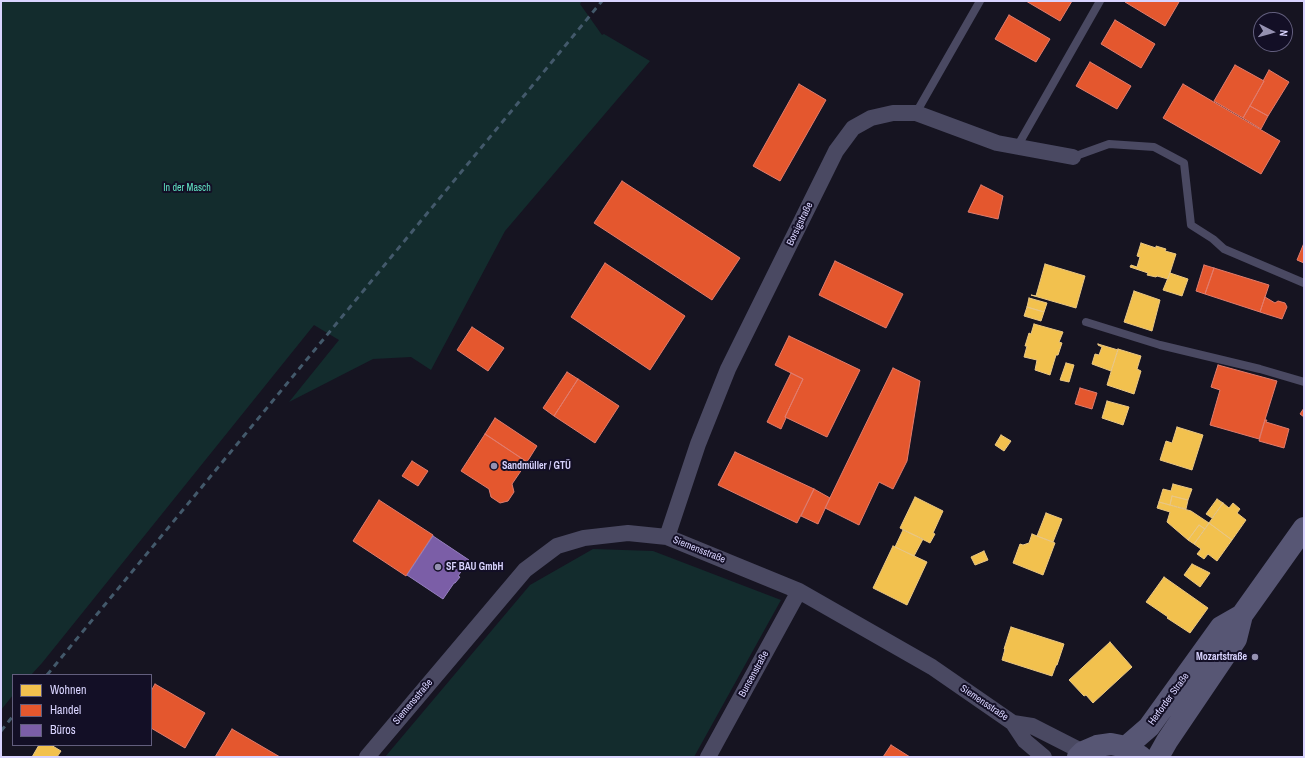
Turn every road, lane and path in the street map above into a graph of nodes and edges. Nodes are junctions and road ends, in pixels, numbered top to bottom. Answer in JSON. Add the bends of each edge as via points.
{"nodes":[{"id":1,"x":980,"y":1,"type":"edge"},
{"id":2,"x":1100,"y":1,"type":"edge"},
{"id":3,"x":916,"y":113,"type":"junction"},
{"id":4,"x":1017,"y":147,"type":"junction"},
{"id":5,"x":1073,"y":157,"type":"joint"},
{"id":6,"x":1304,"y":283,"type":"edge"},
{"id":7,"x":1086,"y":322,"type":"dead end"},
{"id":8,"x":1304,"y":382,"type":"edge"},
{"id":9,"x":1304,"y":528,"type":"edge"},
{"id":10,"x":667,"y":537,"type":"junction"},
{"id":11,"x":799,"y":591,"type":"junction"},
{"id":12,"x":1242,"y":615,"type":"junction"},
{"id":13,"x":1013,"y":723,"type":"junction"},
{"id":14,"x":1134,"y":752,"type":"edge"},
{"id":15,"x":1080,"y":754,"type":"edge"},
{"id":16,"x":367,"y":757,"type":"edge"},
{"id":17,"x":708,"y":757,"type":"edge"},
{"id":18,"x":1044,"y":757,"type":"edge"},
{"id":19,"x":1158,"y":757,"type":"edge"}],
"edges":[{"from":1,"to":3,"type":"lane"},
{"from":2,"to":4,"type":"lane"},
{"from":3,"to":4,"type":"street","name":"Borsigstraße","via":[[997,143]]},
{"from":3,"to":10,"type":"street","name":"Borsigstraße","via":[[893,113],[871,118],[853,128],[836,151],[728,370],[698,444]]},
{"from":4,"to":5,"type":"street","name":"Borsigstraße"},
{"from":5,"to":6,"type":"lane","via":[[1109,144],[1154,147],[1184,163],[1191,225],[1213,238],[1224,249]]},
{"from":7,"to":8,"type":"lane"},
{"from":9,"to":12,"type":"main road","name":"Herforder Straße"},
{"from":10,"to":11,"type":"street","name":"Siemensstraße"},
{"from":10,"to":16,"type":"street","name":"Siemensstraße","via":[[628,533],[584,538],[557,546],[525,570]]},
{"from":11,"to":13,"type":"street","name":"Siemensstraße","via":[[932,667]]},
{"from":11,"to":17,"type":"street","name":"Bunsenstraße"},
{"from":12,"to":14,"type":"main road","name":"Herforder Straße","via":[[1221,627],[1148,727]]},
{"from":12,"to":19,"type":"main road","name":"Herforder Straße","via":[[1236,639]]},
{"from":13,"to":15,"type":"street","name":"Siemensstraße","via":[[1032,726]]},
{"from":13,"to":18,"type":"street","name":"Siemensstraße","via":[[1025,741]]},
{"from":14,"to":15,"type":"main road","via":[[1112,744],[1097,746]]}]}
